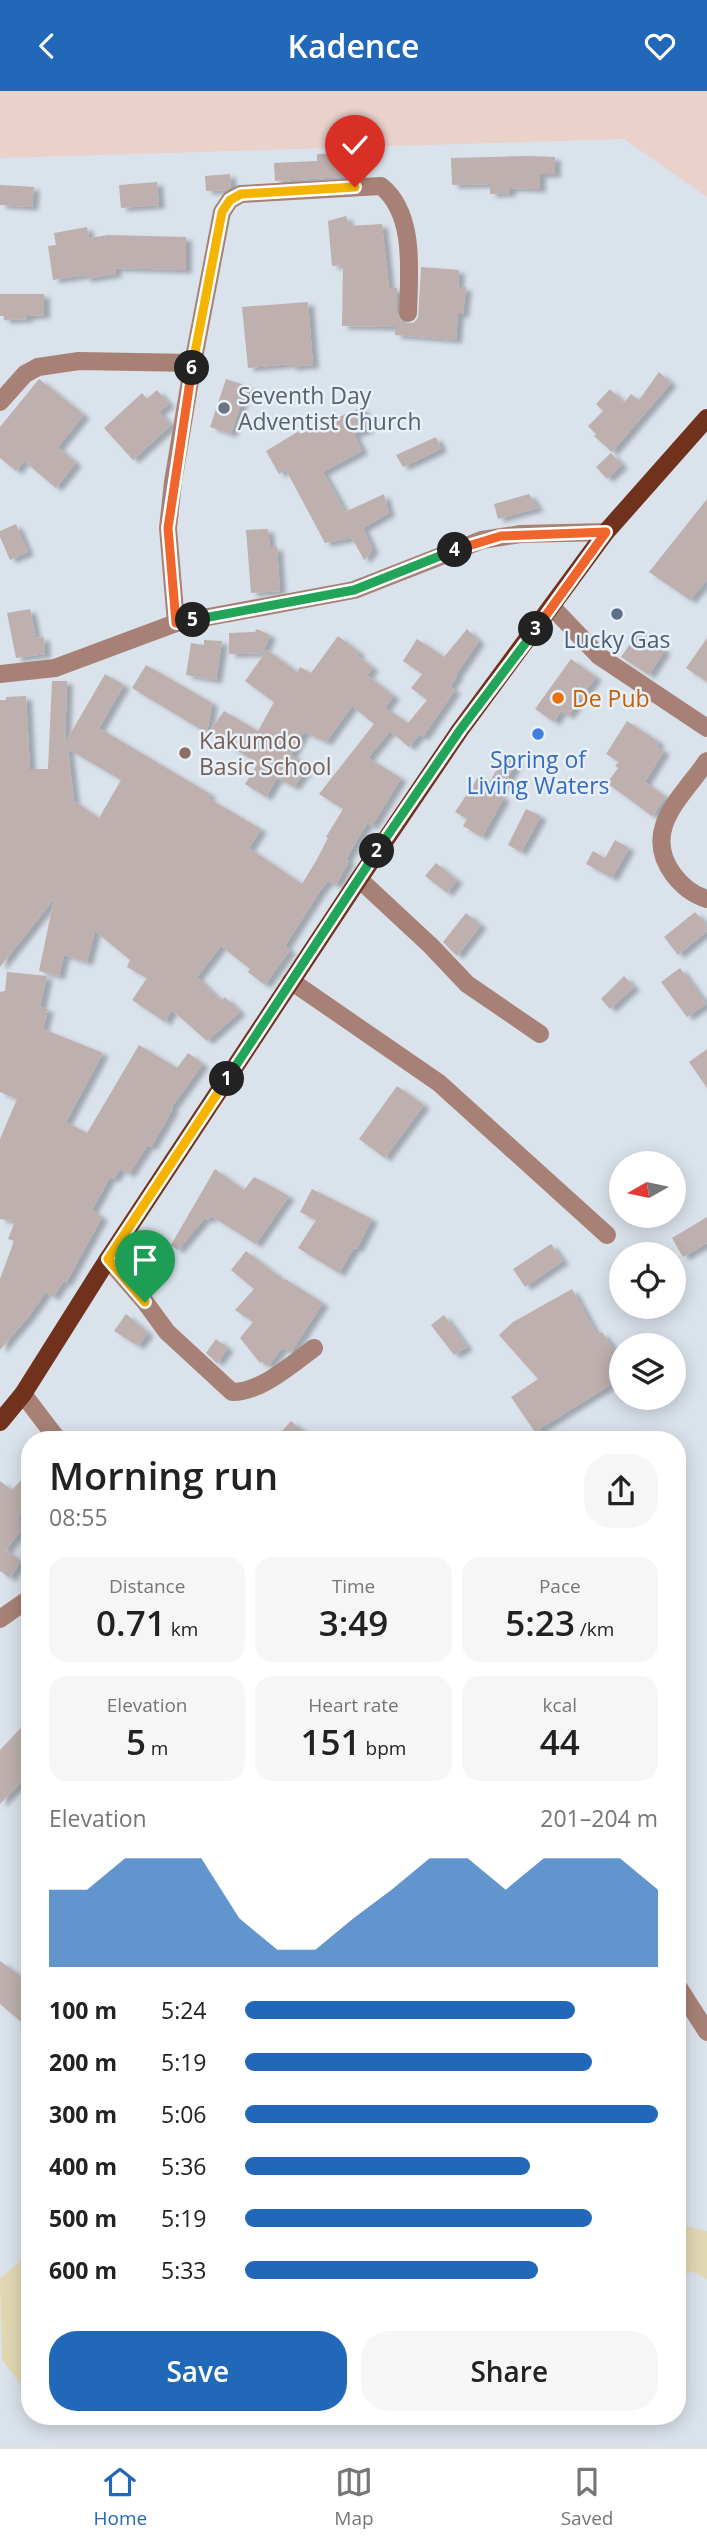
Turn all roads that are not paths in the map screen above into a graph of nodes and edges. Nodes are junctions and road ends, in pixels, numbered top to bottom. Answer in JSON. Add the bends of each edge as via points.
{"nodes":[{"id":1,"x":408,"y":313,"type":"dead end"},
{"id":2,"x":192,"y":363,"type":"junction"},
{"id":3,"x":0,"y":402,"type":"edge"},
{"id":4,"x":707,"y":418,"type":"edge"},
{"id":5,"x":606,"y":532,"type":"junction"},
{"id":6,"x":552,"y":607,"type":"junction"},
{"id":7,"x":176,"y":623,"type":"junction"},
{"id":8,"x":0,"y":674,"type":"edge"},
{"id":9,"x":707,"y":728,"type":"edge"},
{"id":10,"x":705,"y":769,"type":"edge"},
{"id":11,"x":359,"y":879,"type":"junction"},
{"id":12,"x":707,"y":899,"type":"edge"},
{"id":13,"x":291,"y":981,"type":"junction"},
{"id":14,"x":540,"y":1034,"type":"dead end"},
{"id":15,"x":607,"y":1235,"type":"dead end"},
{"id":16,"x":108,"y":1259,"type":"junction"},
{"id":17,"x":314,"y":1348,"type":"dead end"},
{"id":18,"x":23,"y":1394,"type":"junction"},
{"id":19,"x":0,"y":1422,"type":"edge"},
{"id":20,"x":51,"y":1431,"type":"edge"},
{"id":21,"x":21,"y":1604,"type":"edge"},
{"id":22,"x":0,"y":1619,"type":"edge"},
{"id":23,"x":686,"y":1999,"type":"edge"},
{"id":24,"x":707,"y":2032,"type":"edge"}],
"edges":[{"from":1,"to":2,"type":"street","via":[[410,255],[393,195],[381,186],[241,194],[222,212]]},
{"from":2,"to":3,"type":"street","via":[[79,361],[37,367]]},
{"from":2,"to":7,"type":"street","via":[[168,528]]},
{"from":4,"to":5,"type":"main road"},
{"from":5,"to":6,"type":"main road"},
{"from":5,"to":7,"type":"street","via":[[482,540],[354,590]]},
{"from":6,"to":9,"type":"street","via":[[599,656]]},
{"from":6,"to":11,"type":"main road","via":[[460,730]]},
{"from":7,"to":8,"type":"street","via":[[55,668]]},
{"from":10,"to":12,"type":"street","via":[[663,822],[660,841],[662,858],[676,877],[695,896]]},
{"from":11,"to":13,"type":"main road"},
{"from":11,"to":14,"type":"street","via":[[467,984]]},
{"from":13,"to":15,"type":"street","via":[[439,1083]]},
{"from":13,"to":16,"type":"main road"},
{"from":16,"to":17,"type":"street","via":[[167,1332],[232,1392],[245,1392]]},
{"from":16,"to":18,"type":"main road"},
{"from":18,"to":19,"type":"main road"},
{"from":18,"to":20,"type":"street"},
{"from":21,"to":22,"type":"street"},
{"from":23,"to":24,"type":"street"}]}
